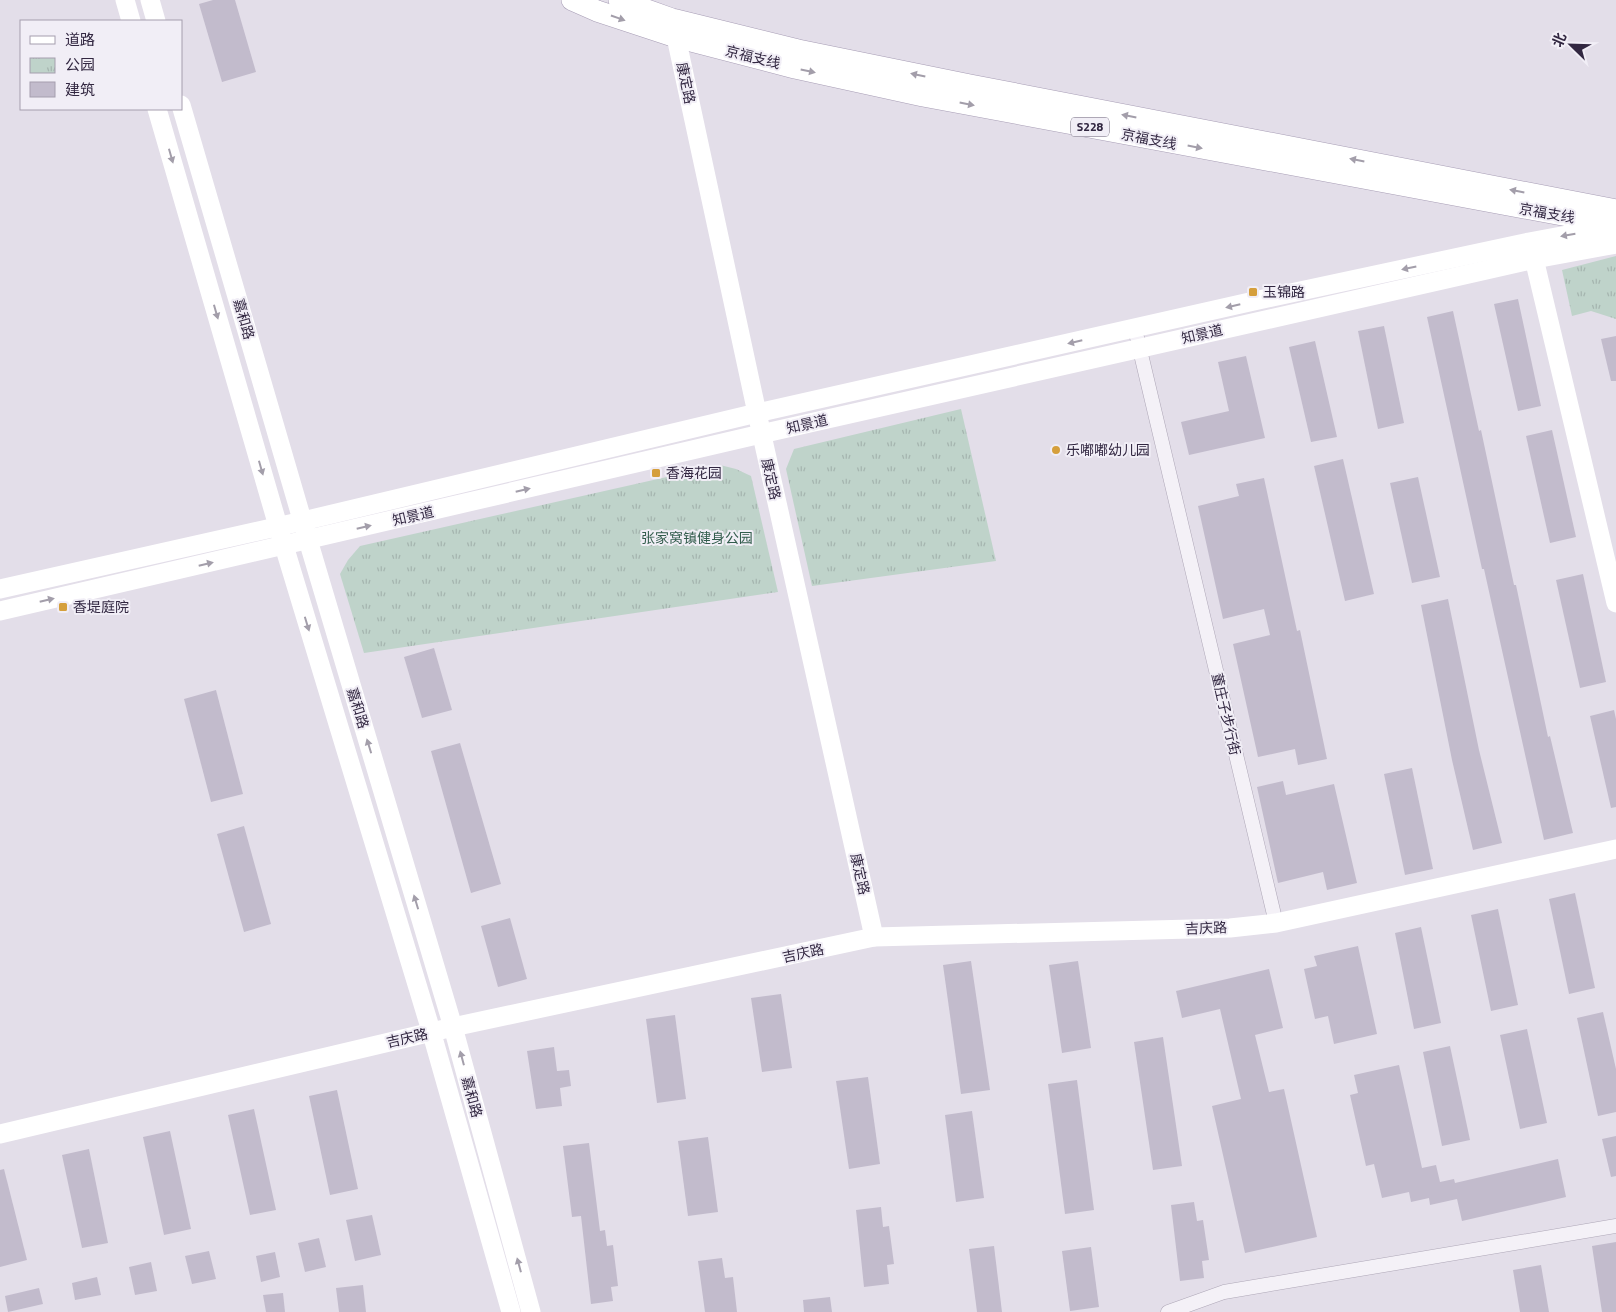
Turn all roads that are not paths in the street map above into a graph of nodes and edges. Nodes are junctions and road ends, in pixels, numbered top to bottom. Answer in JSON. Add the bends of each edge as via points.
{"nodes":[{"id":1,"x":125,"y":0,"type":"edge"},
{"id":2,"x":150,"y":0,"type":"edge"},
{"id":3,"x":572,"y":0,"type":"edge"},
{"id":4,"x":619,"y":0,"type":"edge"},
{"id":5,"x":131,"y":20,"type":"edge"},
{"id":6,"x":156,"y":20,"type":"edge"},
{"id":7,"x":674,"y":28,"type":"junction"},
{"id":8,"x":182,"y":108,"type":"edge"},
{"id":9,"x":158,"y":110,"type":"edge"},
{"id":10,"x":1616,"y":210,"type":"edge"},
{"id":11,"x":1616,"y":226,"type":"edge"},
{"id":12,"x":1616,"y":244,"type":"edge"},
{"id":13,"x":1532,"y":250,"type":"junction"},
{"id":14,"x":1135,"y":329,"type":"junction"},
{"id":15,"x":1140,"y":349,"type":"junction"},
{"id":16,"x":757,"y":413,"type":"junction"},
{"id":17,"x":762,"y":434,"type":"junction"},
{"id":18,"x":303,"y":521,"type":"junction"},
{"id":19,"x":278,"y":526,"type":"junction"},
{"id":20,"x":308,"y":540,"type":"junction"},
{"id":21,"x":284,"y":546,"type":"junction"},
{"id":22,"x":0,"y":589,"type":"edge"},
{"id":23,"x":1616,"y":602,"type":"edge"},
{"id":24,"x":0,"y":611,"type":"edge"},
{"id":25,"x":1616,"y":849,"type":"edge"},
{"id":26,"x":1276,"y":923,"type":"junction"},
{"id":27,"x":874,"y":937,"type":"junction"},
{"id":28,"x":453,"y":1027,"type":"junction"},
{"id":29,"x":432,"y":1032,"type":"junction"},
{"id":30,"x":0,"y":1134,"type":"edge"},
{"id":31,"x":1616,"y":1226,"type":"edge"},
{"id":32,"x":511,"y":1312,"type":"edge"},
{"id":33,"x":532,"y":1312,"type":"edge"},
{"id":34,"x":1168,"y":1312,"type":"edge"}],
"edges":[{"from":1,"to":5,"type":"main road"},
{"from":2,"to":6,"type":"main road"},
{"from":3,"to":7,"type":"main road","name":"京福支线","number":"S228","one_way":true,"via":[[597,10]]},
{"from":4,"to":7,"type":"main road","name":"京福支线","number":"S228"},
{"from":10,"to":7,"type":"main road","name":"京福支线","number":"S228","one_way":true},
{"from":7,"to":11,"type":"main road","name":"京福支线","number":"S228","one_way":true,"via":[[795,68],[923,96]]},
{"from":7,"to":16,"type":"main road","name":"康定路"},
{"from":8,"to":18,"type":"main road","name":"嘉和路"},
{"from":9,"to":19,"type":"main road","name":"嘉和路","one_way":true},
{"from":11,"to":13,"type":"main road","name":"知景道","one_way":true},
{"from":12,"to":13,"type":"main road","name":"知景道"},
{"from":13,"to":14,"type":"main road","name":"知景道","one_way":true,"via":[[1254,301]]},
{"from":13,"to":15,"type":"main road","name":"知景道"},
{"from":13,"to":23,"type":"main road"},
{"from":14,"to":15,"type":"street","name":"董庄子步行街"},
{"from":14,"to":16,"type":"main road","name":"知景道","one_way":true},
{"from":15,"to":17,"type":"main road","name":"知景道"},
{"from":15,"to":26,"type":"street","name":"董庄子步行街"},
{"from":16,"to":17,"type":"main road","name":"康定路"},
{"from":16,"to":18,"type":"main road","name":"知景道"},
{"from":20,"to":17,"type":"main road","name":"知景道","one_way":true},
{"from":17,"to":27,"type":"main road","name":"康定路"},
{"from":18,"to":19,"type":"main road","name":"知景道"},
{"from":18,"to":20,"type":"main road","name":"嘉和路"},
{"from":19,"to":21,"type":"main road","name":"嘉和路"},
{"from":19,"to":22,"type":"main road","name":"知景道"},
{"from":20,"to":21,"type":"main road","name":"知景道"},
{"from":28,"to":20,"type":"main road","name":"嘉和路","one_way":true},
{"from":24,"to":21,"type":"main road","name":"知景道","one_way":true},
{"from":21,"to":29,"type":"main road","name":"嘉和路","one_way":true},
{"from":25,"to":26,"type":"main road","name":"吉庆路"},
{"from":26,"to":27,"type":"main road","name":"吉庆路","via":[[1230,928]]},
{"from":27,"to":28,"type":"main road","name":"吉庆路"},
{"from":28,"to":29,"type":"main road","name":"吉庆路"},
{"from":33,"to":28,"type":"main road","name":"嘉和路","one_way":true},
{"from":29,"to":30,"type":"main road","name":"吉庆路"},
{"from":29,"to":32,"type":"main road","name":"嘉和路"},
{"from":31,"to":34,"type":"street","via":[[1224,1292]]}]}
